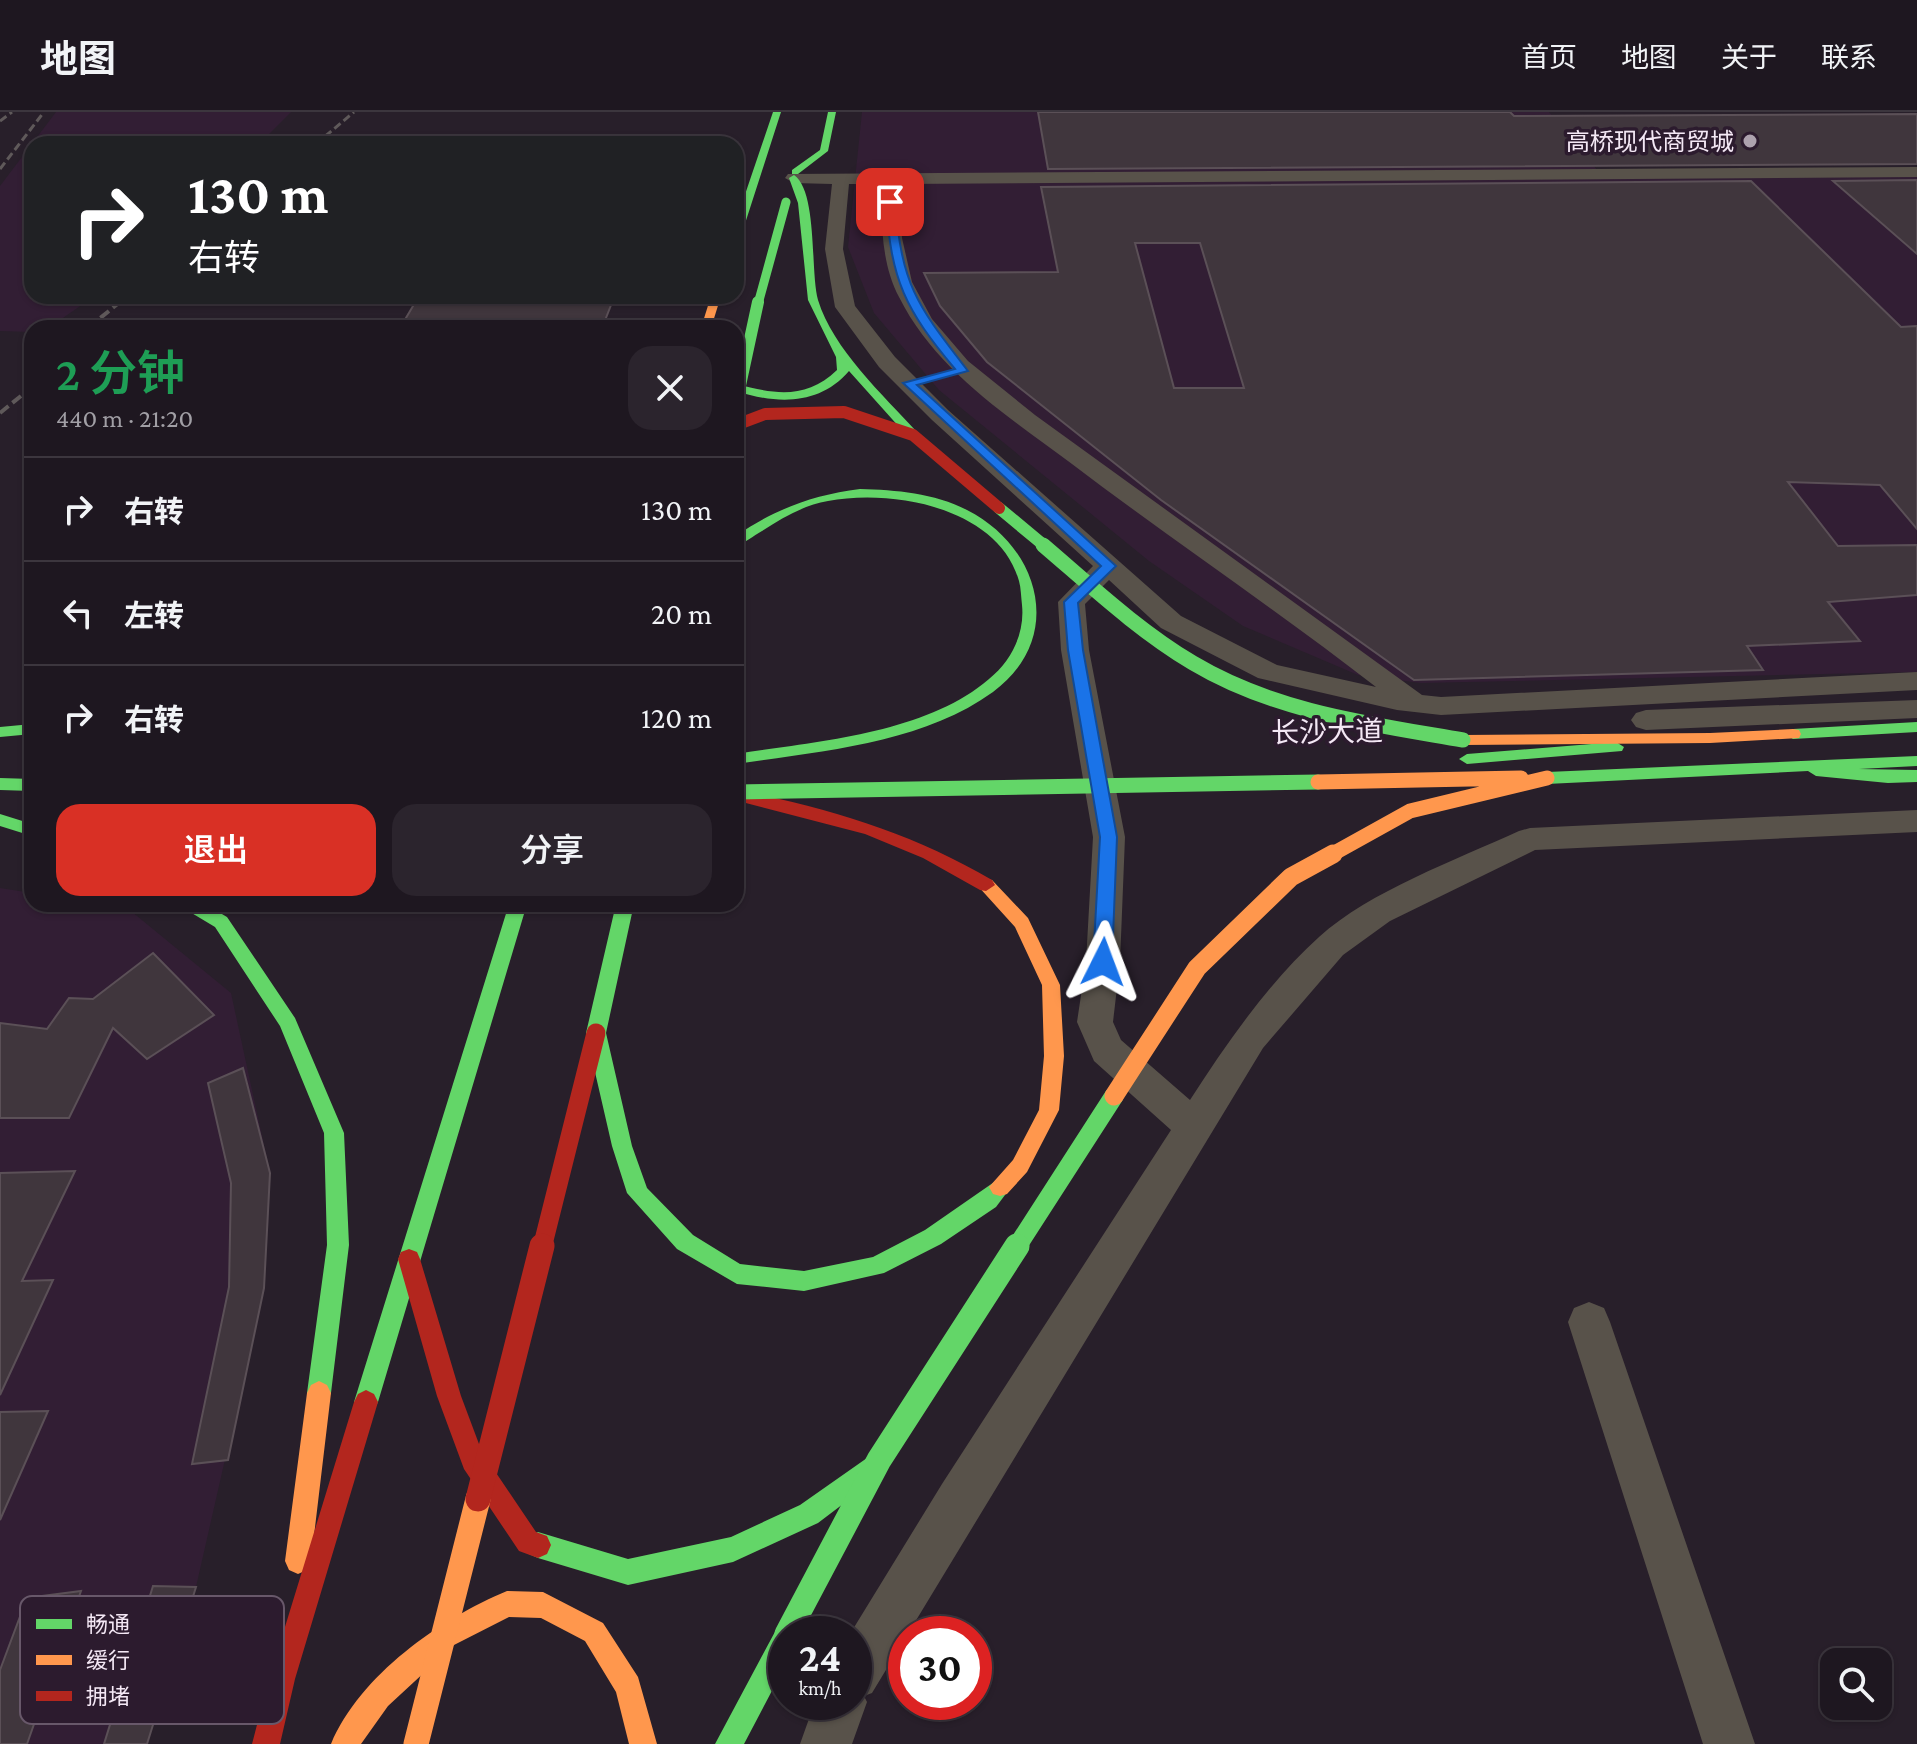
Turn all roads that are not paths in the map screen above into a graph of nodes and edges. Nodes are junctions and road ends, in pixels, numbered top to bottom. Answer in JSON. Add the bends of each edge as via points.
{"nodes":[{"id":1,"x":777,"y":112,"type":"edge"},
{"id":2,"x":832,"y":112,"type":"edge"},
{"id":3,"x":799,"y":142,"type":"dead end"},
{"id":4,"x":1917,"y":172,"type":"edge"},
{"id":5,"x":891,"y":178,"type":"junction"},
{"id":6,"x":841,"y":179,"type":"junction"},
{"id":7,"x":795,"y":189,"type":"junction"},
{"id":8,"x":744,"y":215,"type":"edge"},
{"id":9,"x":842,"y":357,"type":"junction"},
{"id":10,"x":744,"y":367,"type":"edge"},
{"id":11,"x":962,"y":371,"type":"junction"},
{"id":12,"x":909,"y":383,"type":"junction"},
{"id":13,"x":744,"y":389,"type":"edge"},
{"id":14,"x":744,"y":422,"type":"edge"},
{"id":15,"x":913,"y":435,"type":"junction"},
{"id":16,"x":744,"y":536,"type":"edge"},
{"id":17,"x":1109,"y":566,"type":"junction"},
{"id":18,"x":1917,"y":681,"type":"edge"},
{"id":19,"x":1428,"y":704,"type":"junction"},
{"id":20,"x":1917,"y":709,"type":"edge"},
{"id":21,"x":1917,"y":725,"type":"edge"},
{"id":22,"x":1714,"y":728,"type":"junction"},
{"id":23,"x":24,"y":730,"type":"edge"},
{"id":24,"x":0,"y":732,"type":"edge"},
{"id":25,"x":744,"y":759,"type":"edge"},
{"id":26,"x":744,"y":761,"type":"edge"},
{"id":27,"x":1917,"y":761,"type":"edge"},
{"id":28,"x":1071,"y":762,"type":"dead end"},
{"id":29,"x":1119,"y":762,"type":"dead end"},
{"id":30,"x":818,"y":764,"type":"dead end"},
{"id":31,"x":1781,"y":768,"type":"junction"},
{"id":32,"x":1917,"y":776,"type":"edge"},
{"id":33,"x":1547,"y":778,"type":"junction"},
{"id":34,"x":0,"y":784,"type":"edge"},
{"id":35,"x":24,"y":785,"type":"edge"},
{"id":36,"x":744,"y":794,"type":"edge"},
{"id":37,"x":744,"y":796,"type":"edge"},
{"id":38,"x":0,"y":820,"type":"edge"},
{"id":39,"x":1917,"y":821,"type":"edge"},
{"id":40,"x":24,"y":828,"type":"edge"},
{"id":41,"x":204,"y":912,"type":"edge"},
{"id":42,"x":516,"y":912,"type":"edge"},
{"id":43,"x":623,"y":912,"type":"edge"},
{"id":44,"x":596,"y":1033,"type":"junction"},
{"id":45,"x":1194,"y":1127,"type":"junction"},
{"id":46,"x":409,"y":1259,"type":"junction"},
{"id":47,"x":1589,"y":1322,"type":"dead end"},
{"id":48,"x":879,"y":1460,"type":"junction"},
{"id":49,"x":797,"y":1616,"type":"edge"},
{"id":50,"x":872,"y":1645,"type":"edge"},
{"id":51,"x":284,"y":1664,"type":"edge"},
{"id":52,"x":768,"y":1671,"type":"edge"},
{"id":53,"x":284,"y":1672,"type":"edge"},
{"id":54,"x":835,"y":1720,"type":"edge"},
{"id":55,"x":271,"y":1724,"type":"edge"},
{"id":56,"x":266,"y":1744,"type":"edge"},
{"id":57,"x":345,"y":1744,"type":"edge"},
{"id":58,"x":416,"y":1744,"type":"edge"},
{"id":59,"x":643,"y":1744,"type":"edge"},
{"id":60,"x":729,"y":1744,"type":"edge"},
{"id":61,"x":826,"y":1744,"type":"edge"},
{"id":62,"x":1729,"y":1744,"type":"edge"}],
"edges":[{"from":1,"to":8,"type":"main road"},
{"from":2,"to":7,"type":"main road","via":[[824,151]]},
{"from":3,"to":7,"type":"main road"},
{"from":4,"to":5,"type":"street"},
{"from":5,"to":6,"type":"street"},
{"from":5,"to":11,"type":"street","via":[[890,227],[903,282],[931,334]]},
{"from":6,"to":7,"type":"street"},
{"from":6,"to":12,"type":"street","via":[[834,249],[845,307]]},
{"from":7,"to":9,"type":"main road","via":[[813,300]]},
{"from":7,"to":10,"type":"main road","bridge":true,"via":[[765,271]]},
{"from":9,"to":13,"type":"main road","via":[[837,381],[810,394],[790,398]]},
{"from":9,"to":15,"type":"main road"},
{"from":11,"to":12,"type":"street"},
{"from":11,"to":19,"type":"street","via":[[1156,516]]},
{"from":12,"to":17,"type":"street"},
{"from":14,"to":15,"type":"main road","bridge":true,"via":[[765,414],[844,412]]},
{"from":15,"to":22,"type":"main road","bridge":true,"via":[[1119,609],[1193,663],[1249,690],[1460,752]]},
{"from":16,"to":25,"type":"main road","via":[[784,513],[842,494],[886,492],[936,503],[966,513],[1014,550],[1030,586],[1033,612],[1026,643],[1008,671],[975,696],[874,735]]},
{"from":17,"to":19,"type":"street","via":[[1171,622],[1268,672]]},
{"from":17,"to":45,"type":"street","via":[[1071,602],[1109,837],[1095,1022],[1107,1050]]},
{"from":18,"to":19,"type":"street","via":[[1594,701]]},
{"from":19,"to":22,"type":"street","via":[[1519,726]]},
{"from":20,"to":22,"type":"street"},
{"from":21,"to":22,"type":"street"},
{"from":23,"to":24,"type":"main road"},
{"from":26,"to":30,"type":"main road"},
{"from":27,"to":31,"type":"main road"},
{"from":28,"to":29,"type":"main road"},
{"from":31,"to":32,"type":"main road"},
{"from":31,"to":33,"type":"main road"},
{"from":33,"to":36,"type":"main road","bridge":true},
{"from":33,"to":48,"type":"main road","bridge":true,"via":[[1410,811],[1291,877],[1197,968]]},
{"from":34,"to":35,"type":"main road"},
{"from":37,"to":44,"type":"main road","bridge":true,"via":[[876,829],[929,851],[985,884],[1022,923],[1051,985],[1054,1056],[1049,1110],[1020,1166],[989,1200],[876,1266],[804,1281],[737,1274],[685,1242],[638,1193]]},
{"from":38,"to":40,"type":"main road"},
{"from":39,"to":45,"type":"street","via":[[1530,839],[1378,912],[1331,946],[1250,1038]]},
{"from":41,"to":51,"type":"main road","via":[[221,922],[288,1023],[334,1133],[338,1245]]},
{"from":42,"to":46,"type":"main road"},
{"from":43,"to":44,"type":"main road"},
{"from":44,"to":58,"type":"main road","bridge":true},
{"from":45,"to":50,"type":"street"},
{"from":46,"to":48,"type":"main road","bridge":true,"via":[[473,1460],[528,1542],[628,1572],[733,1549],[809,1514]]},
{"from":46,"to":53,"type":"main road"},
{"from":47,"to":62,"type":"street"},
{"from":48,"to":49,"type":"main road","bridge":true},
{"from":52,"to":60,"type":"main road"},
{"from":54,"to":61,"type":"street"},
{"from":55,"to":56,"type":"main road"},
{"from":57,"to":59,"type":"main road","via":[[378,1696],[445,1636],[507,1604],[543,1605],[594,1632],[628,1687]]}]}
